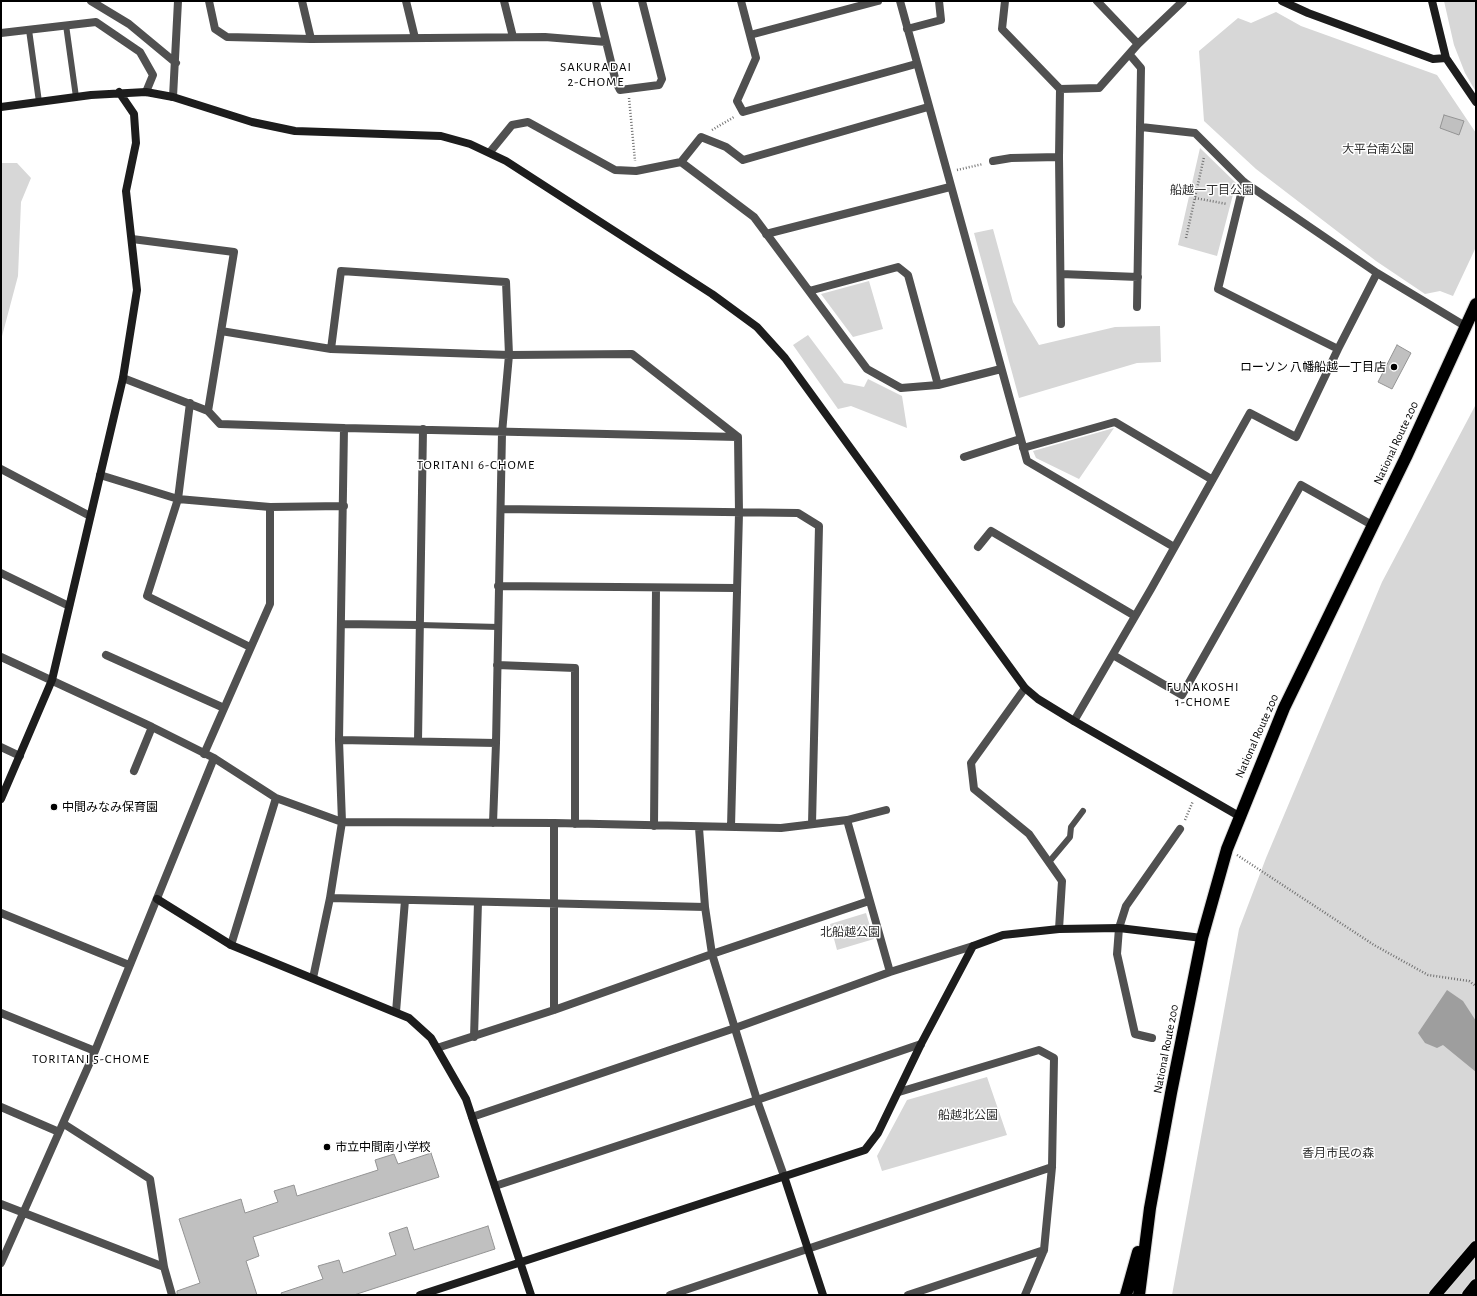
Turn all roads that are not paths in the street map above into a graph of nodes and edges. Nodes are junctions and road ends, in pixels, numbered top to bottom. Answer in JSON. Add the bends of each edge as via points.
{"nodes":[{"id":1,"x":91,"y":1,"type":"edge"},
{"id":2,"x":178,"y":1,"type":"edge"},
{"id":3,"x":209,"y":1,"type":"edge"},
{"id":4,"x":302,"y":1,"type":"edge"},
{"id":5,"x":406,"y":1,"type":"edge"},
{"id":6,"x":504,"y":1,"type":"edge"},
{"id":7,"x":596,"y":1,"type":"edge"},
{"id":8,"x":642,"y":1,"type":"edge"},
{"id":9,"x":742,"y":1,"type":"edge"},
{"id":10,"x":878,"y":1,"type":"edge"},
{"id":11,"x":900,"y":1,"type":"edge"},
{"id":12,"x":939,"y":1,"type":"edge"},
{"id":13,"x":1005,"y":1,"type":"edge"},
{"id":14,"x":1097,"y":1,"type":"edge"},
{"id":15,"x":1183,"y":1,"type":"edge"},
{"id":16,"x":1282,"y":1,"type":"edge"},
{"id":17,"x":1432,"y":1,"type":"edge"},
{"id":18,"x":66,"y":25,"type":"junction"},
{"id":19,"x":907,"y":29,"type":"junction"},
{"id":20,"x":30,"y":30,"type":"junction"},
{"id":21,"x":1,"y":33,"type":"edge"},
{"id":22,"x":750,"y":35,"type":"junction"},
{"id":23,"x":415,"y":38,"type":"junction"},
{"id":24,"x":513,"y":38,"type":"junction"},
{"id":25,"x":310,"y":39,"type":"junction"},
{"id":26,"x":606,"y":42,"type":"junction"},
{"id":27,"x":1138,"y":44,"type":"junction"},
{"id":28,"x":1130,"y":55,"type":"junction"},
{"id":29,"x":1446,"y":58,"type":"junction"},
{"id":30,"x":176,"y":63,"type":"junction"},
{"id":31,"x":916,"y":64,"type":"junction"},
{"id":32,"x":1060,"y":89,"type":"junction"},
{"id":33,"x":119,"y":92,"type":"junction"},
{"id":34,"x":146,"y":92,"type":"junction"},
{"id":35,"x":76,"y":96,"type":"junction"},
{"id":36,"x":173,"y":97,"type":"junction"},
{"id":37,"x":39,"y":102,"type":"junction"},
{"id":38,"x":1476,"y":102,"type":"edge"},
{"id":39,"x":1,"y":107,"type":"edge"},
{"id":40,"x":928,"y":107,"type":"junction"},
{"id":41,"x":1141,"y":127,"type":"junction"},
{"id":42,"x":490,"y":152,"type":"junction"},
{"id":43,"x":1059,"y":156,"type":"junction"},
{"id":44,"x":993,"y":161,"type":"road end"},
{"id":45,"x":680,"y":162,"type":"junction"},
{"id":46,"x":1244,"y":182,"type":"junction"},
{"id":47,"x":950,"y":187,"type":"junction"},
{"id":48,"x":766,"y":234,"type":"junction"},
{"id":49,"x":132,"y":239,"type":"junction"},
{"id":50,"x":1377,"y":273,"type":"junction"},
{"id":51,"x":1061,"y":274,"type":"junction"},
{"id":52,"x":1138,"y":277,"type":"junction"},
{"id":53,"x":809,"y":291,"type":"junction"},
{"id":54,"x":1476,"y":304,"type":"edge"},
{"id":55,"x":1137,"y":307,"type":"dead end"},
{"id":56,"x":1060,"y":324,"type":"dead end"},
{"id":57,"x":1465,"y":326,"type":"junction"},
{"id":58,"x":221,"y":332,"type":"junction"},
{"id":59,"x":330,"y":348,"type":"junction"},
{"id":60,"x":1338,"y":349,"type":"junction"},
{"id":61,"x":509,"y":355,"type":"junction"},
{"id":62,"x":1001,"y":369,"type":"junction"},
{"id":63,"x":123,"y":378,"type":"junction"},
{"id":64,"x":938,"y":384,"type":"junction"},
{"id":65,"x":190,"y":404,"type":"junction"},
{"id":66,"x":208,"y":411,"type":"junction"},
{"id":67,"x":344,"y":428,"type":"junction"},
{"id":68,"x":423,"y":429,"type":"junction"},
{"id":69,"x":502,"y":432,"type":"junction"},
{"id":70,"x":738,"y":437,"type":"junction"},
{"id":71,"x":1020,"y":439,"type":"junction"},
{"id":72,"x":1023,"y":448,"type":"junction"},
{"id":73,"x":964,"y":457,"type":"dead end"},
{"id":74,"x":1,"y":469,"type":"edge"},
{"id":75,"x":100,"y":474,"type":"junction"},
{"id":76,"x":1211,"y":479,"type":"junction"},
{"id":77,"x":178,"y":498,"type":"junction"},
{"id":78,"x":344,"y":506,"type":"junction"},
{"id":79,"x":270,"y":507,"type":"junction"},
{"id":80,"x":501,"y":509,"type":"junction"},
{"id":81,"x":739,"y":513,"type":"junction"},
{"id":82,"x":90,"y":516,"type":"junction"},
{"id":83,"x":1372,"y":525,"type":"junction"},
{"id":84,"x":978,"y":547,"type":"dead end"},
{"id":85,"x":1174,"y":547,"type":"junction"},
{"id":86,"x":1,"y":573,"type":"edge"},
{"id":87,"x":498,"y":586,"type":"junction"},
{"id":88,"x":656,"y":588,"type":"junction"},
{"id":89,"x":736,"y":588,"type":"junction"},
{"id":90,"x":69,"y":606,"type":"junction"},
{"id":91,"x":1135,"y":616,"type":"junction"},
{"id":92,"x":342,"y":624,"type":"junction"},
{"id":93,"x":419,"y":624,"type":"junction"},
{"id":94,"x":499,"y":627,"type":"junction"},
{"id":95,"x":250,"y":647,"type":"junction"},
{"id":96,"x":106,"y":655,"type":"dead end"},
{"id":97,"x":1113,"y":655,"type":"junction"},
{"id":98,"x":1,"y":657,"type":"edge"},
{"id":99,"x":497,"y":665,"type":"junction"},
{"id":100,"x":52,"y":680,"type":"junction"},
{"id":101,"x":1025,"y":688,"type":"junction"},
{"id":102,"x":224,"y":708,"type":"junction"},
{"id":103,"x":1074,"y":722,"type":"junction"},
{"id":104,"x":152,"y":727,"type":"junction"},
{"id":105,"x":339,"y":740,"type":"junction"},
{"id":106,"x":418,"y":741,"type":"junction"},
{"id":107,"x":496,"y":743,"type":"junction"},
{"id":108,"x":1,"y":747,"type":"edge"},
{"id":109,"x":204,"y":754,"type":"junction"},
{"id":110,"x":20,"y":756,"type":"junction"},
{"id":111,"x":214,"y":758,"type":"junction"},
{"id":112,"x":134,"y":771,"type":"dead end"},
{"id":113,"x":276,"y":798,"type":"junction"},
{"id":114,"x":1,"y":799,"type":"edge"},
{"id":115,"x":886,"y":810,"type":"dead end"},
{"id":116,"x":1083,"y":811,"type":"dead end"},
{"id":117,"x":1239,"y":816,"type":"junction"},
{"id":118,"x":847,"y":820,"type":"junction"},
{"id":119,"x":342,"y":822,"type":"junction"},
{"id":120,"x":493,"y":823,"type":"junction"},
{"id":121,"x":554,"y":823,"type":"junction"},
{"id":122,"x":575,"y":824,"type":"junction"},
{"id":123,"x":812,"y":824,"type":"junction"},
{"id":124,"x":654,"y":826,"type":"junction"},
{"id":125,"x":731,"y":827,"type":"junction"},
{"id":126,"x":699,"y":828,"type":"junction"},
{"id":127,"x":1180,"y":829,"type":"road end"},
{"id":128,"x":1049,"y":862,"type":"junction"},
{"id":129,"x":330,"y":898,"type":"junction"},
{"id":130,"x":158,"y":899,"type":"junction"},
{"id":131,"x":405,"y":900,"type":"junction"},
{"id":132,"x":869,"y":901,"type":"junction"},
{"id":133,"x":478,"y":902,"type":"junction"},
{"id":134,"x":554,"y":904,"type":"junction"},
{"id":135,"x":705,"y":908,"type":"junction"},
{"id":136,"x":1,"y":913,"type":"edge"},
{"id":137,"x":1119,"y":928,"type":"junction"},
{"id":138,"x":1059,"y":929,"type":"junction"},
{"id":139,"x":1202,"y":938,"type":"junction"},
{"id":140,"x":231,"y":945,"type":"junction"},
{"id":141,"x":973,"y":946,"type":"junction"},
{"id":142,"x":712,"y":954,"type":"junction"},
{"id":143,"x":129,"y":965,"type":"junction"},
{"id":144,"x":890,"y":972,"type":"junction"},
{"id":145,"x":313,"y":978,"type":"junction"},
{"id":146,"x":554,"y":1010,"type":"junction"},
{"id":147,"x":396,"y":1012,"type":"junction"},
{"id":148,"x":1,"y":1013,"type":"edge"},
{"id":149,"x":735,"y":1028,"type":"junction"},
{"id":150,"x":474,"y":1037,"type":"junction"},
{"id":151,"x":1152,"y":1038,"type":"dead end"},
{"id":152,"x":921,"y":1044,"type":"junction"},
{"id":153,"x":437,"y":1048,"type":"junction"},
{"id":154,"x":95,"y":1052,"type":"junction"},
{"id":155,"x":899,"y":1092,"type":"junction"},
{"id":156,"x":757,"y":1100,"type":"junction"},
{"id":157,"x":1,"y":1107,"type":"edge"},
{"id":158,"x":472,"y":1116,"type":"junction"},
{"id":159,"x":64,"y":1124,"type":"junction"},
{"id":160,"x":59,"y":1132,"type":"junction"},
{"id":161,"x":1052,"y":1167,"type":"junction"},
{"id":162,"x":784,"y":1176,"type":"junction"},
{"id":163,"x":495,"y":1186,"type":"junction"},
{"id":164,"x":1,"y":1204,"type":"edge"},
{"id":165,"x":1150,"y":1208,"type":"junction"},
{"id":166,"x":23,"y":1214,"type":"junction"},
{"id":167,"x":1476,"y":1247,"type":"edge"},
{"id":168,"x":808,"y":1250,"type":"junction"},
{"id":169,"x":1044,"y":1250,"type":"junction"},
{"id":170,"x":1,"y":1263,"type":"edge"},
{"id":171,"x":522,"y":1263,"type":"junction"},
{"id":172,"x":164,"y":1267,"type":"junction"},
{"id":173,"x":1476,"y":1286,"type":"edge"},
{"id":174,"x":172,"y":1295,"type":"edge"},
{"id":175,"x":420,"y":1295,"type":"edge"},
{"id":176,"x":531,"y":1295,"type":"edge"},
{"id":177,"x":670,"y":1295,"type":"edge"},
{"id":178,"x":823,"y":1295,"type":"edge"},
{"id":179,"x":908,"y":1295,"type":"edge"},
{"id":180,"x":1025,"y":1295,"type":"edge"},
{"id":181,"x":1126,"y":1295,"type":"edge"},
{"id":182,"x":1139,"y":1295,"type":"edge"},
{"id":183,"x":1435,"y":1295,"type":"edge"},
{"id":184,"x":1468,"y":1295,"type":"edge"}],
"edges":[{"from":1,"to":30,"type":"street","via":[[129,24]]},
{"from":2,"to":30,"type":"street"},
{"from":3,"to":25,"type":"street","via":[[215,29],[227,37]]},
{"from":4,"to":25,"type":"street"},
{"from":5,"to":23,"type":"street"},
{"from":6,"to":24,"type":"street"},
{"from":7,"to":26,"type":"street"},
{"from":8,"to":26,"type":"street","via":[[662,79],[660,85],[620,90]]},
{"from":9,"to":22,"type":"street"},
{"from":10,"to":22,"type":"street"},
{"from":11,"to":19,"type":"street"},
{"from":12,"to":19,"type":"street","via":[[940,20]]},
{"from":13,"to":32,"type":"street","via":[[1002,29]]},
{"from":14,"to":27,"type":"street"},
{"from":15,"to":27,"type":"street"},
{"from":16,"to":29,"type":"street","via":[[1432,59]]},
{"from":17,"to":29,"type":"street"},
{"from":18,"to":20,"type":"street"},
{"from":18,"to":34,"type":"street","via":[[96,22],[140,52],[154,75]]},
{"from":18,"to":35,"type":"lane"},
{"from":19,"to":31,"type":"street"},
{"from":20,"to":21,"type":"street"},
{"from":20,"to":37,"type":"lane"},
{"from":22,"to":31,"type":"street","via":[[756,58],[737,101],[743,112]]},
{"from":23,"to":24,"type":"street"},
{"from":23,"to":25,"type":"street"},
{"from":24,"to":26,"type":"street","via":[[545,36]]},
{"from":27,"to":28,"type":"street"},
{"from":28,"to":32,"type":"street","via":[[1099,88]]},
{"from":28,"to":41,"type":"street","via":[[1141,68]]},
{"from":29,"to":38,"type":"street"},
{"from":30,"to":36,"type":"street"},
{"from":31,"to":40,"type":"street"},
{"from":32,"to":43,"type":"street"},
{"from":33,"to":34,"type":"street"},
{"from":33,"to":35,"type":"street"},
{"from":33,"to":49,"type":"street","via":[[134,114],[136,143],[126,191]]},
{"from":34,"to":36,"type":"street"},
{"from":35,"to":37,"type":"street"},
{"from":36,"to":42,"type":"street","via":[[252,122],[295,131],[441,136]]},
{"from":37,"to":39,"type":"street"},
{"from":40,"to":45,"type":"street","via":[[743,160],[726,147],[701,137]]},
{"from":40,"to":47,"type":"street"},
{"from":41,"to":46,"type":"street","via":[[1194,133]]},
{"from":41,"to":52,"type":"street"},
{"from":42,"to":45,"type":"street","via":[[512,125],[528,122],[615,170],[636,171]]},
{"from":42,"to":101,"type":"street","via":[[712,294],[757,327],[785,358]]},
{"from":43,"to":44,"type":"street"},
{"from":43,"to":51,"type":"street"},
{"from":45,"to":48,"type":"street","via":[[754,218]]},
{"from":46,"to":50,"type":"street"},
{"from":46,"to":60,"type":"street","via":[[1218,289]]},
{"from":47,"to":48,"type":"street"},
{"from":47,"to":62,"type":"street"},
{"from":48,"to":53,"type":"street"},
{"from":49,"to":58,"type":"street","via":[[234,252]]},
{"from":49,"to":63,"type":"street","via":[[137,290]]},
{"from":50,"to":57,"type":"street"},
{"from":50,"to":60,"type":"street"},
{"from":51,"to":52,"type":"street"},
{"from":51,"to":56,"type":"street"},
{"from":52,"to":55,"type":"street"},
{"from":53,"to":64,"type":"street","via":[[867,369],[901,388]]},
{"from":53,"to":64,"type":"street","via":[[898,267],[908,275]]},
{"from":54,"to":57,"type":"highway","name":"National Route 200"},
{"from":57,"to":83,"type":"highway","name":"National Route 200","via":[[1406,457]]},
{"from":58,"to":59,"type":"street"},
{"from":58,"to":66,"type":"street"},
{"from":59,"to":61,"type":"street"},
{"from":59,"to":61,"type":"street","via":[[341,271],[506,282]]},
{"from":60,"to":76,"type":"street","via":[[1296,437],[1250,413]]},
{"from":61,"to":69,"type":"street"},
{"from":61,"to":70,"type":"street","via":[[632,354]]},
{"from":62,"to":64,"type":"street"},
{"from":62,"to":71,"type":"street"},
{"from":63,"to":65,"type":"street"},
{"from":63,"to":75,"type":"street"},
{"from":65,"to":66,"type":"street"},
{"from":65,"to":77,"type":"street"},
{"from":66,"to":67,"type":"street","via":[[220,424]]},
{"from":67,"to":68,"type":"street"},
{"from":67,"to":78,"type":"street"},
{"from":68,"to":69,"type":"street"},
{"from":68,"to":93,"type":"street"},
{"from":69,"to":70,"type":"street"},
{"from":69,"to":80,"type":"street"},
{"from":70,"to":81,"type":"street"},
{"from":71,"to":72,"type":"street"},
{"from":71,"to":73,"type":"street"},
{"from":72,"to":76,"type":"street","via":[[1115,422]]},
{"from":72,"to":85,"type":"street","via":[[1027,461]]},
{"from":74,"to":82,"type":"street"},
{"from":75,"to":77,"type":"street"},
{"from":75,"to":82,"type":"street"},
{"from":76,"to":85,"type":"street"},
{"from":77,"to":79,"type":"street"},
{"from":77,"to":95,"type":"street","via":[[147,596]]},
{"from":78,"to":79,"type":"street"},
{"from":78,"to":92,"type":"street"},
{"from":79,"to":95,"type":"street","via":[[270,604]]},
{"from":80,"to":81,"type":"street"},
{"from":80,"to":87,"type":"street"},
{"from":81,"to":89,"type":"street"},
{"from":81,"to":123,"type":"street","via":[[798,513],[818,526]]},
{"from":82,"to":90,"type":"street"},
{"from":83,"to":97,"type":"street","via":[[1301,485],[1182,695]]},
{"from":83,"to":117,"type":"highway","name":"National Route 200","via":[[1284,708]]},
{"from":84,"to":91,"type":"street","via":[[991,531]]},
{"from":85,"to":91,"type":"street"},
{"from":86,"to":90,"type":"street"},
{"from":87,"to":88,"type":"street"},
{"from":87,"to":94,"type":"street"},
{"from":88,"to":89,"type":"street"},
{"from":88,"to":124,"type":"street"},
{"from":89,"to":125,"type":"street"},
{"from":90,"to":100,"type":"street"},
{"from":91,"to":97,"type":"street"},
{"from":92,"to":93,"type":"street"},
{"from":92,"to":105,"type":"street"},
{"from":93,"to":94,"type":"lane"},
{"from":93,"to":106,"type":"street"},
{"from":94,"to":99,"type":"street"},
{"from":95,"to":102,"type":"street"},
{"from":96,"to":102,"type":"street"},
{"from":97,"to":103,"type":"street"},
{"from":98,"to":100,"type":"street"},
{"from":99,"to":107,"type":"street"},
{"from":99,"to":122,"type":"street","via":[[575,668]]},
{"from":100,"to":104,"type":"street"},
{"from":100,"to":110,"type":"street"},
{"from":101,"to":103,"type":"street"},
{"from":101,"to":128,"type":"street","via":[[971,763],[974,789],[1029,834]]},
{"from":102,"to":109,"type":"street"},
{"from":103,"to":117,"type":"street"},
{"from":104,"to":109,"type":"street"},
{"from":104,"to":112,"type":"street"},
{"from":105,"to":106,"type":"street"},
{"from":105,"to":119,"type":"street"},
{"from":106,"to":107,"type":"street"},
{"from":107,"to":120,"type":"street"},
{"from":108,"to":110,"type":"street"},
{"from":109,"to":111,"type":"street"},
{"from":110,"to":114,"type":"street"},
{"from":111,"to":113,"type":"street"},
{"from":111,"to":130,"type":"street"},
{"from":113,"to":119,"type":"street"},
{"from":113,"to":140,"type":"street"},
{"from":115,"to":118,"type":"street"},
{"from":116,"to":128,"type":"lane","via":[[1070,827],[1070,837]]},
{"from":117,"to":139,"type":"highway","name":"National Route 200"},
{"from":118,"to":123,"type":"street"},
{"from":118,"to":132,"type":"street"},
{"from":119,"to":120,"type":"street"},
{"from":119,"to":129,"type":"street"},
{"from":120,"to":121,"type":"street"},
{"from":121,"to":122,"type":"street"},
{"from":121,"to":134,"type":"street"},
{"from":122,"to":124,"type":"street"},
{"from":123,"to":125,"type":"street","via":[[781,828]]},
{"from":124,"to":126,"type":"street"},
{"from":125,"to":126,"type":"street"},
{"from":126,"to":135,"type":"street"},
{"from":127,"to":137,"type":"street","via":[[1126,906]]},
{"from":128,"to":138,"type":"street","via":[[1062,881]]},
{"from":129,"to":131,"type":"street"},
{"from":129,"to":145,"type":"street"},
{"from":130,"to":140,"type":"street"},
{"from":130,"to":143,"type":"street"},
{"from":131,"to":133,"type":"street"},
{"from":131,"to":147,"type":"street"},
{"from":132,"to":142,"type":"street"},
{"from":132,"to":144,"type":"street"},
{"from":133,"to":134,"type":"street"},
{"from":133,"to":150,"type":"street"},
{"from":134,"to":135,"type":"street"},
{"from":134,"to":146,"type":"street"},
{"from":135,"to":142,"type":"street"},
{"from":136,"to":143,"type":"street"},
{"from":137,"to":138,"type":"street"},
{"from":137,"to":139,"type":"street"},
{"from":137,"to":151,"type":"street","via":[[1117,954],[1135,1034]]},
{"from":138,"to":141,"type":"street","via":[[1003,935]]},
{"from":139,"to":165,"type":"highway","name":"National Route 200"},
{"from":140,"to":145,"type":"street"},
{"from":141,"to":144,"type":"street"},
{"from":141,"to":152,"type":"street"},
{"from":142,"to":146,"type":"street"},
{"from":142,"to":149,"type":"street"},
{"from":143,"to":154,"type":"street"},
{"from":144,"to":149,"type":"street"},
{"from":145,"to":147,"type":"street"},
{"from":146,"to":150,"type":"street"},
{"from":147,"to":153,"type":"street","via":[[409,1018],[431,1038]]},
{"from":148,"to":154,"type":"street"},
{"from":149,"to":156,"type":"street"},
{"from":149,"to":158,"type":"street"},
{"from":150,"to":153,"type":"street"},
{"from":152,"to":155,"type":"street"},
{"from":152,"to":156,"type":"street"},
{"from":153,"to":158,"type":"street","via":[[466,1099]]},
{"from":154,"to":159,"type":"street"},
{"from":155,"to":161,"type":"street","via":[[1039,1050],[1054,1058]]},
{"from":155,"to":162,"type":"street","via":[[878,1133],[865,1150]]},
{"from":156,"to":162,"type":"street"},
{"from":156,"to":163,"type":"street"},
{"from":157,"to":160,"type":"street"},
{"from":158,"to":163,"type":"street"},
{"from":159,"to":160,"type":"street"},
{"from":159,"to":172,"type":"street","via":[[150,1179]]},
{"from":160,"to":166,"type":"street"},
{"from":161,"to":168,"type":"street"},
{"from":161,"to":169,"type":"street"},
{"from":162,"to":168,"type":"street"},
{"from":162,"to":171,"type":"street"},
{"from":163,"to":171,"type":"street"},
{"from":164,"to":166,"type":"street"},
{"from":165,"to":181,"type":"highway","name":"National Route 200"},
{"from":165,"to":182,"type":"highway","name":"National Route 200"},
{"from":166,"to":170,"type":"street"},
{"from":166,"to":172,"type":"street"},
{"from":167,"to":183,"type":"highway"},
{"from":168,"to":177,"type":"street"},
{"from":168,"to":178,"type":"street"},
{"from":169,"to":179,"type":"street"},
{"from":169,"to":180,"type":"street"},
{"from":171,"to":175,"type":"street"},
{"from":171,"to":176,"type":"street"},
{"from":172,"to":174,"type":"street"},
{"from":173,"to":184,"type":"highway"}]}
